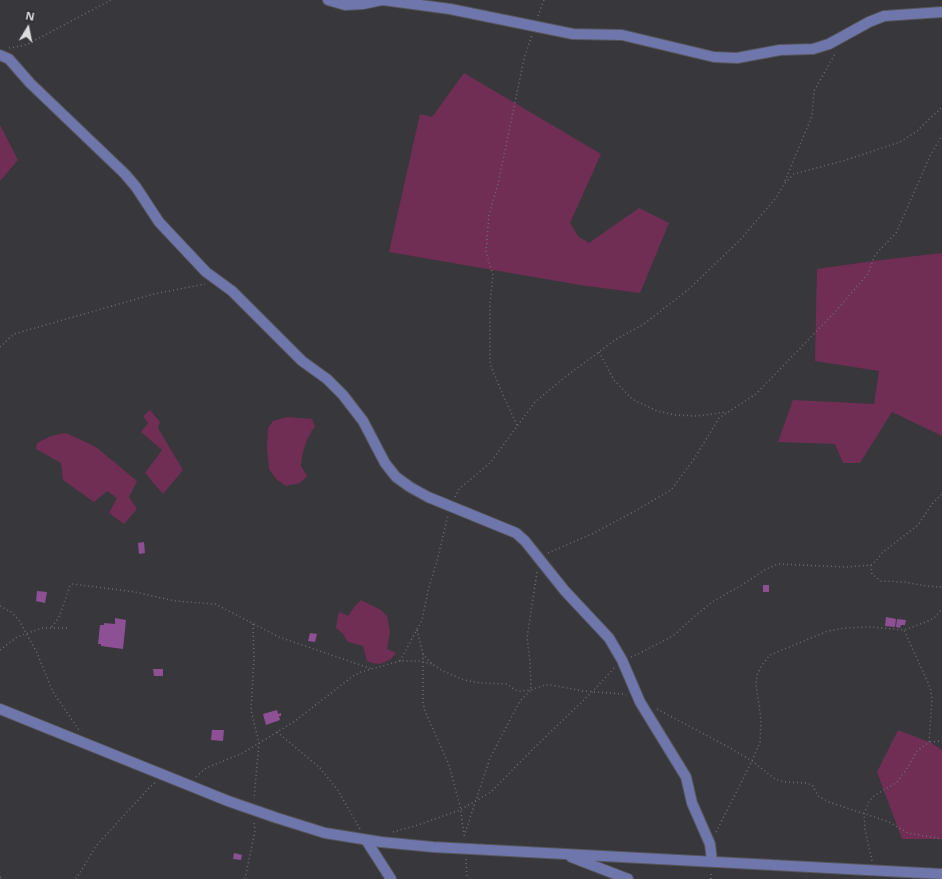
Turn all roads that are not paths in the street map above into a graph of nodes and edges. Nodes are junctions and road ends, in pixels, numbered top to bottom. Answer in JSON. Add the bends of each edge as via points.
{"nodes":[{"id":1,"x":328,"y":0,"type":"edge"},
{"id":2,"x":383,"y":0,"type":"edge"},
{"id":3,"x":942,"y":12,"type":"edge"},
{"id":4,"x":2,"y":52,"type":"edge"},
{"id":5,"x":0,"y":709,"type":"edge"},
{"id":6,"x":366,"y":840,"type":"junction"},
{"id":7,"x":561,"y":853,"type":"junction"},
{"id":8,"x":712,"y":861,"type":"junction"},
{"id":9,"x":942,"y":874,"type":"edge"},
{"id":10,"x":391,"y":879,"type":"edge"},
{"id":11,"x":628,"y":879,"type":"edge"}],
"edges":[{"from":1,"to":2,"type":"street","via":[[345,5]]},
{"from":2,"to":3,"type":"street","via":[[450,9],[573,34],[622,35],[714,57],[737,58],[780,50],[813,49],[829,44],[884,16]]},
{"from":4,"to":8,"type":"street","via":[[30,83],[125,174],[159,222],[206,272],[232,291],[302,361],[327,379],[342,395],[363,421],[396,477],[410,488],[516,533],[525,541],[565,592],[609,638],[622,660],[640,702],[686,777],[692,803],[710,844]]},
{"from":5,"to":6,"type":"street","via":[[254,810],[325,833]]},
{"from":6,"to":7,"type":"street"},
{"from":6,"to":10,"type":"street"},
{"from":7,"to":8,"type":"street"},
{"from":7,"to":11,"type":"street"},
{"from":8,"to":9,"type":"street"}]}
